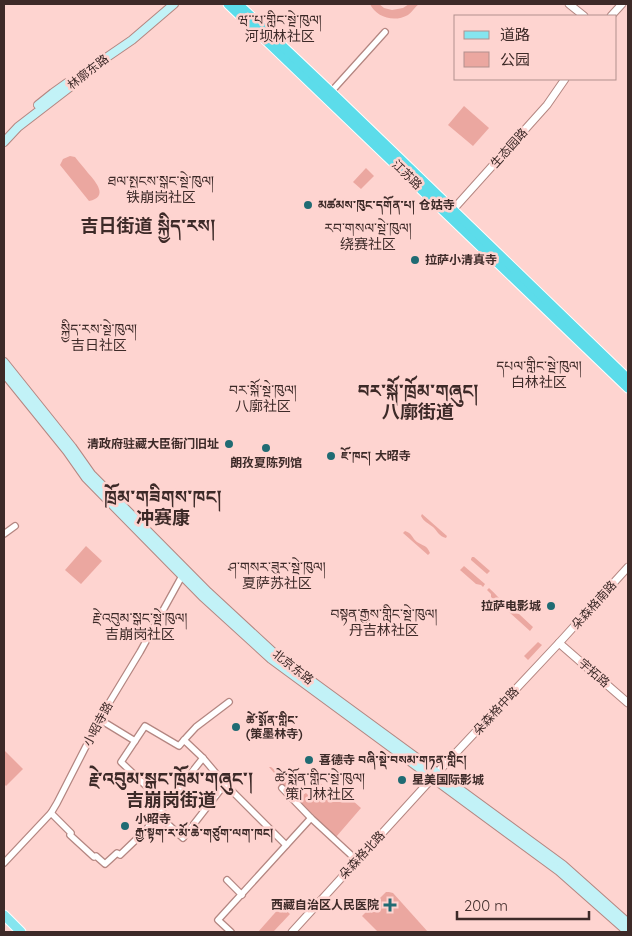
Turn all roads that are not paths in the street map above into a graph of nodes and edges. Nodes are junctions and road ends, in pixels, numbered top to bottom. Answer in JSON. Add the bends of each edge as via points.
{"nodes":[{"id":1,"x":166,"y":4,"type":"edge"},
{"id":2,"x":174,"y":4,"type":"edge"},
{"id":3,"x":228,"y":4,"type":"edge"},
{"id":4,"x":238,"y":4,"type":"edge"},
{"id":5,"x":570,"y":4,"type":"edge"},
{"id":6,"x":622,"y":4,"type":"edge"},
{"id":7,"x":583,"y":15,"type":"edge"},
{"id":8,"x":612,"y":15,"type":"edge"},
{"id":9,"x":385,"y":32,"type":"dead end"},
{"id":10,"x":564,"y":80,"type":"edge"},
{"id":11,"x":329,"y":94,"type":"junction"},
{"id":12,"x":4,"y":135,"type":"edge"},
{"id":13,"x":4,"y":142,"type":"edge"},
{"id":14,"x":451,"y":212,"type":"junction"},
{"id":15,"x":4,"y":362,"type":"edge"},
{"id":16,"x":4,"y":373,"type":"edge"},
{"id":17,"x":628,"y":379,"type":"edge"},
{"id":18,"x":628,"y":388,"type":"edge"},
{"id":19,"x":15,"y":526,"type":"dead end"},
{"id":20,"x":4,"y":534,"type":"edge"},
{"id":21,"x":628,"y":567,"type":"edge"},
{"id":22,"x":182,"y":576,"type":"junction"},
{"id":23,"x":559,"y":643,"type":"junction"},
{"id":24,"x":229,"y":702,"type":"dead end"},
{"id":25,"x":628,"y":704,"type":"edge"},
{"id":26,"x":99,"y":719,"type":"junction"},
{"id":27,"x":184,"y":740,"type":"junction"},
{"id":28,"x":135,"y":741,"type":"junction"},
{"id":29,"x":203,"y":758,"type":"junction"},
{"id":30,"x":436,"y":775,"type":"junction"},
{"id":31,"x":225,"y":784,"type":"junction"},
{"id":32,"x":282,"y":788,"type":"dead end"},
{"id":33,"x":165,"y":804,"type":"junction"},
{"id":34,"x":51,"y":813,"type":"junction"},
{"id":35,"x":158,"y":815,"type":"junction"},
{"id":36,"x":311,"y":818,"type":"junction"},
{"id":37,"x":286,"y":844,"type":"junction"},
{"id":38,"x":357,"y":861,"type":"junction"},
{"id":39,"x":4,"y":863,"type":"edge"},
{"id":40,"x":227,"y":880,"type":"dead end"},
{"id":41,"x":242,"y":895,"type":"junction"},
{"id":42,"x":4,"y":915,"type":"edge"},
{"id":43,"x":628,"y":923,"type":"edge"},
{"id":44,"x":21,"y":932,"type":"edge"},
{"id":45,"x":231,"y":932,"type":"edge"},
{"id":46,"x":292,"y":932,"type":"edge"},
{"id":47,"x":628,"y":932,"type":"edge"}],
"edges":[{"from":1,"to":12,"type":"main road","name":"林廓东路"},
{"from":2,"to":13,"type":"main road","name":"林廓东路","via":[[18,127]]},
{"from":3,"to":11,"type":"highway","name":"江苏路"},
{"from":4,"to":11,"type":"highway","name":"江苏路"},
{"from":5,"to":7,"type":"street"},
{"from":6,"to":8,"type":"street"},
{"from":9,"to":11,"type":"street"},
{"from":10,"to":14,"type":"street","name":"生态园路","via":[[547,105]]},
{"from":11,"to":14,"type":"highway","name":"江苏路"},
{"from":14,"to":17,"type":"highway","name":"江苏路"},
{"from":14,"to":18,"type":"highway","name":"江苏路"},
{"from":15,"to":30,"type":"main road","name":"北京东路","via":[[91,474],[208,592],[286,663]]},
{"from":16,"to":22,"type":"main road","name":"北京东路","via":[[86,478]]},
{"from":19,"to":20,"type":"street"},
{"from":21,"to":23,"type":"street","name":"朵森格南路"},
{"from":22,"to":26,"type":"street","name":"小昭寺路"},
{"from":22,"to":30,"type":"main road","name":"北京东路","via":[[276,664]]},
{"from":23,"to":25,"type":"street","name":"宇拓路"},
{"from":23,"to":30,"type":"street","name":"朵森格中路"},
{"from":24,"to":27,"type":"street"},
{"from":26,"to":28,"type":"street"},
{"from":26,"to":34,"type":"street","name":"小昭寺路"},
{"from":27,"to":28,"type":"street","via":[[179,746],[145,726]]},
{"from":27,"to":29,"type":"street"},
{"from":28,"to":33,"type":"street","via":[[121,762]]},
{"from":29,"to":31,"type":"street"},
{"from":29,"to":33,"type":"street"},
{"from":30,"to":38,"type":"street","name":"朵森格北路"},
{"from":30,"to":43,"type":"main road","name":"北京东路","via":[[563,865]]},
{"from":30,"to":47,"type":"main road","name":"北京东路","via":[[559,870]]},
{"from":31,"to":35,"type":"street","via":[[183,838]]},
{"from":31,"to":37,"type":"street"},
{"from":32,"to":36,"type":"street"},
{"from":33,"to":35,"type":"street"},
{"from":34,"to":35,"type":"street","via":[[71,832],[70,835],[105,864],[117,853],[120,855]]},
{"from":34,"to":39,"type":"street","name":"小昭寺路"},
{"from":36,"to":37,"type":"street"},
{"from":36,"to":38,"type":"street"},
{"from":37,"to":41,"type":"street"},
{"from":38,"to":46,"type":"street","name":"朵森格北路"},
{"from":40,"to":41,"type":"street"},
{"from":41,"to":45,"type":"street","via":[[218,920]]},
{"from":42,"to":44,"type":"main road"}]}
